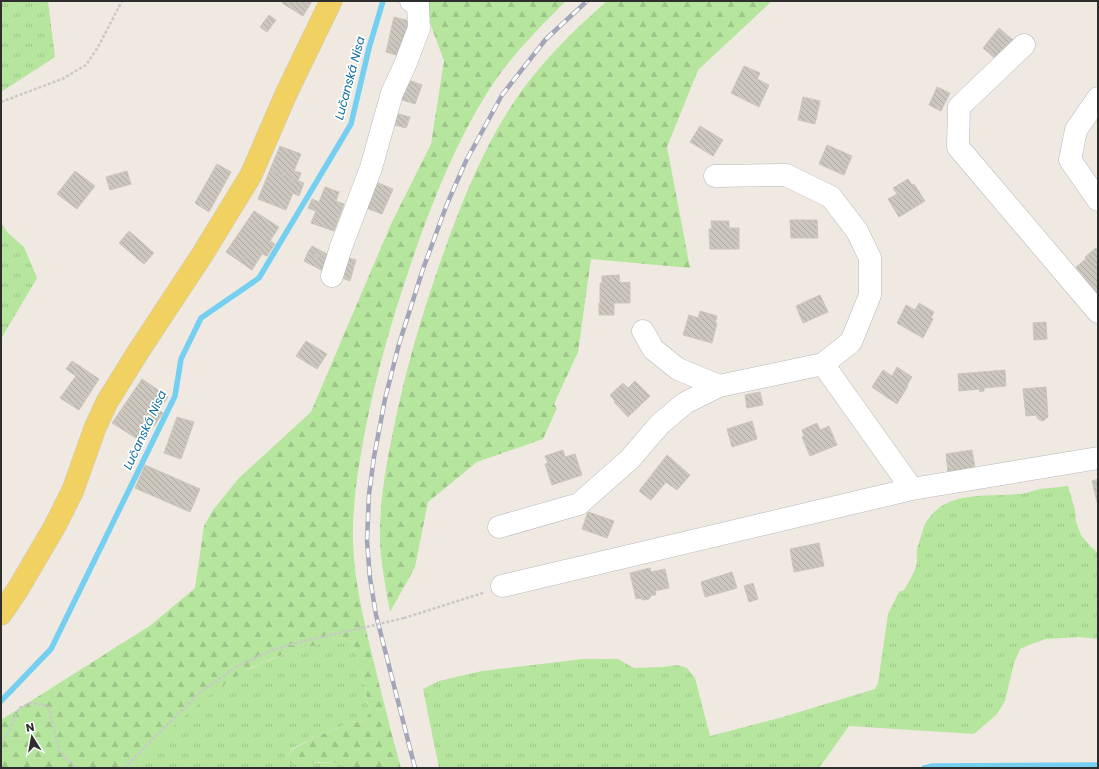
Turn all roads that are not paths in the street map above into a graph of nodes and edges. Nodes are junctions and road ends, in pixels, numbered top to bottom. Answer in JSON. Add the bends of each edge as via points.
{"nodes":[{"id":1,"x":331,"y":1,"type":"edge"},
{"id":2,"x":411,"y":1,"type":"edge"},
{"id":3,"x":1024,"y":45,"type":"dead end"},
{"id":4,"x":1098,"y":98,"type":"edge"},
{"id":5,"x":715,"y":176,"type":"dead end"},
{"id":6,"x":1098,"y":200,"type":"edge"},
{"id":7,"x":332,"y":276,"type":"dead end"},
{"id":8,"x":1098,"y":312,"type":"edge"},
{"id":9,"x":643,"y":332,"type":"dead end"},
{"id":10,"x":823,"y":364,"type":"junction"},
{"id":11,"x":719,"y":386,"type":"junction"},
{"id":12,"x":1098,"y":458,"type":"edge"},
{"id":13,"x":912,"y":489,"type":"junction"},
{"id":14,"x":499,"y":527,"type":"dead end"},
{"id":15,"x":502,"y":586,"type":"road end"},
{"id":16,"x":1,"y":614,"type":"edge"}],
"edges":[{"from":1,"to":16,"type":"main road","via":[[286,94],[251,175],[107,402],[73,490],[55,526]]},
{"from":2,"to":7,"type":"street","via":[[418,5],[419,28],[392,93],[371,168]]},
{"from":3,"to":8,"type":"street","via":[[959,107],[958,147]]},
{"from":4,"to":6,"type":"street","via":[[1076,130],[1070,160]]},
{"from":5,"to":10,"type":"street","via":[[786,175],[831,197],[857,231],[870,258],[870,295],[851,342]]},
{"from":9,"to":11,"type":"street","via":[[653,349],[678,369]]},
{"from":10,"to":11,"type":"street"},
{"from":10,"to":13,"type":"street"},
{"from":11,"to":14,"type":"street","via":[[685,403],[675,411],[660,424],[630,459],[579,504]]},
{"from":12,"to":13,"type":"street"},
{"from":13,"to":15,"type":"street"}]}
